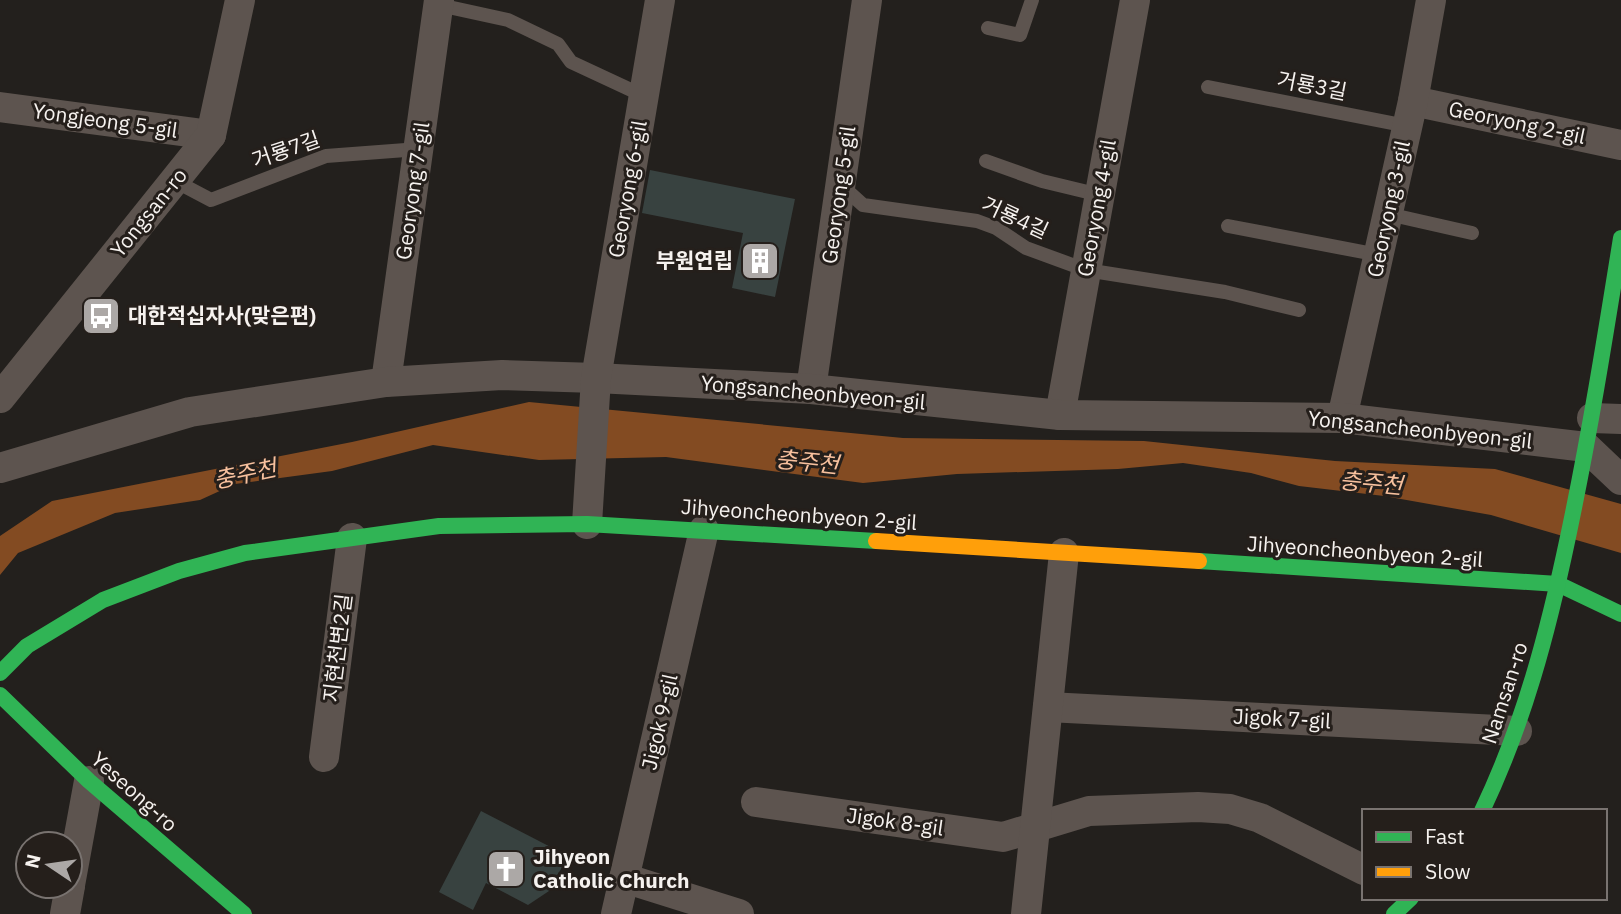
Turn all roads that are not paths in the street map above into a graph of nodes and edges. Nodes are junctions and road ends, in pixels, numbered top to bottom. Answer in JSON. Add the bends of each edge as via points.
{"nodes":[{"id":1,"x":240,"y":0,"type":"edge"},
{"id":2,"x":660,"y":0,"type":"edge"},
{"id":3,"x":867,"y":0,"type":"edge"},
{"id":4,"x":1032,"y":0,"type":"edge"},
{"id":5,"x":1431,"y":0,"type":"edge"},
{"id":6,"x":1129,"y":1,"type":"edge"},
{"id":7,"x":439,"y":2,"type":"edge"},
{"id":8,"x":988,"y":28,"type":"dead end"},
{"id":9,"x":1209,"y":87,"type":"dead end"},
{"id":10,"x":644,"y":96,"type":"junction"},
{"id":11,"x":0,"y":107,"type":"edge"},
{"id":12,"x":1410,"y":113,"type":"junction"},
{"id":13,"x":211,"y":135,"type":"junction"},
{"id":14,"x":1621,"y":145,"type":"edge"},
{"id":15,"x":419,"y":149,"type":"junction"},
{"id":16,"x":986,"y":161,"type":"dead end"},
{"id":17,"x":175,"y":181,"type":"junction"},
{"id":18,"x":841,"y":185,"type":"junction"},
{"id":19,"x":1100,"y":195,"type":"junction"},
{"id":20,"x":1388,"y":214,"type":"junction"},
{"id":21,"x":1228,"y":226,"type":"dead end"},
{"id":22,"x":1472,"y":233,"type":"dead end"},
{"id":23,"x":1621,"y":238,"type":"edge"},
{"id":24,"x":1378,"y":255,"type":"junction"},
{"id":25,"x":1086,"y":270,"type":"junction"},
{"id":26,"x":1299,"y":310,"type":"dead end"},
{"id":27,"x":596,"y":378,"type":"junction"},
{"id":28,"x":386,"y":382,"type":"junction"},
{"id":29,"x":811,"y":390,"type":"junction"},
{"id":30,"x":0,"y":398,"type":"edge"},
{"id":31,"x":1060,"y":415,"type":"junction"},
{"id":32,"x":1342,"y":418,"type":"junction"},
{"id":33,"x":1600,"y":428,"type":"edge"},
{"id":34,"x":0,"y":468,"type":"edge"},
{"id":35,"x":1621,"y":480,"type":"edge"},
{"id":36,"x":587,"y":524,"type":"junction"},
{"id":37,"x":704,"y":530,"type":"junction"},
{"id":38,"x":352,"y":538,"type":"junction"},
{"id":39,"x":1064,"y":553,"type":"junction"},
{"id":40,"x":1558,"y":584,"type":"junction"},
{"id":41,"x":1621,"y":614,"type":"edge"},
{"id":42,"x":0,"y":673,"type":"edge"},
{"id":43,"x":0,"y":695,"type":"edge"},
{"id":44,"x":1048,"y":707,"type":"junction"},
{"id":45,"x":1517,"y":731,"type":"junction"},
{"id":46,"x":324,"y":757,"type":"dead end"},
{"id":47,"x":89,"y":781,"type":"junction"},
{"id":48,"x":756,"y":802,"type":"dead end"},
{"id":49,"x":1483,"y":809,"type":"edge"},
{"id":50,"x":1034,"y":829,"type":"junction"},
{"id":51,"x":80,"y":830,"type":"edge"},
{"id":52,"x":1362,"y":869,"type":"edge"},
{"id":53,"x":624,"y":878,"type":"junction"},
{"id":54,"x":244,"y":914,"type":"edge"},
{"id":55,"x":616,"y":914,"type":"edge"},
{"id":56,"x":739,"y":914,"type":"edge"},
{"id":57,"x":1026,"y":914,"type":"edge"}],
"edges":[{"from":1,"to":13,"type":"street","name":"Yongsan-ro"},
{"from":2,"to":10,"type":"street","name":"Georyong 6-gil"},
{"from":3,"to":18,"type":"street","name":"Georyong 5-gil"},
{"from":4,"to":8,"type":"lane","via":[[1020,35]]},
{"from":5,"to":12,"type":"street","name":"Georyong 3-gil"},
{"from":6,"to":19,"type":"street","name":"Georyong 4-gil"},
{"from":7,"to":10,"type":"lane","via":[[508,20],[558,44],[571,62]]},
{"from":7,"to":15,"type":"street","name":"Georyong 7-gil"},
{"from":9,"to":12,"type":"lane","name":"거룡3길"},
{"from":10,"to":27,"type":"street","name":"Georyong 6-gil"},
{"from":11,"to":13,"type":"street","name":"Yongjeong 5-gil"},
{"from":12,"to":14,"type":"street","name":"Georyong 2-gil"},
{"from":12,"to":20,"type":"street","name":"Georyong 3-gil"},
{"from":13,"to":17,"type":"street","name":"Yongsan-ro"},
{"from":15,"to":17,"type":"lane","name":"거룡7길","via":[[327,156],[211,200]]},
{"from":15,"to":28,"type":"street","name":"Georyong 7-gil"},
{"from":16,"to":19,"type":"lane"},
{"from":17,"to":30,"type":"street","name":"Yongsan-ro"},
{"from":18,"to":25,"type":"lane","name":"거룡4길","via":[[863,205],[977,221],[1026,248]]},
{"from":18,"to":29,"type":"street","name":"Georyong 5-gil"},
{"from":19,"to":25,"type":"street","name":"Georyong 4-gil"},
{"from":20,"to":22,"type":"lane"},
{"from":20,"to":24,"type":"street","name":"Georyong 3-gil"},
{"from":21,"to":24,"type":"lane"},
{"from":23,"to":33,"type":"street"},
{"from":24,"to":32,"type":"street","name":"Georyong 3-gil"},
{"from":25,"to":26,"type":"lane","name":"거룡4길","via":[[1225,292]]},
{"from":25,"to":31,"type":"street","name":"Georyong 4-gil"},
{"from":27,"to":28,"type":"street","name":"Yongsancheonbyeon-gil","via":[[502,375]]},
{"from":27,"to":29,"type":"street","name":"Yongsancheonbyeon-gil"},
{"from":27,"to":36,"type":"street","name":"Georyong 6-gil"},
{"from":28,"to":34,"type":"street","name":"Yongsancheonbyeon-gil","via":[[190,412]]},
{"from":29,"to":31,"type":"street","name":"Yongsancheonbyeon-gil"},
{"from":31,"to":32,"type":"street","name":"Yongsancheonbyeon-gil"},
{"from":32,"to":33,"type":"street","name":"Yongsancheonbyeon-gil"},
{"from":33,"to":35,"type":"street"},
{"from":33,"to":40,"type":"street","name":"Namsan-ro"},
{"from":36,"to":37,"type":"street","name":"Jihyeoncheonbyeon 2-gil"},
{"from":36,"to":38,"type":"street","name":"Jihyeoncheonbyeon 2-gil","via":[[439,526]]},
{"from":37,"to":39,"type":"street","name":"Jihyeoncheonbyeon 2-gil"},
{"from":37,"to":53,"type":"street","name":"Jigok 9-gil"},
{"from":38,"to":42,"type":"street","name":"Jihyeoncheonbyeon 2-gil","via":[[245,553],[115,595],[27,646]]},
{"from":38,"to":46,"type":"street","name":"지현천변2길"},
{"from":39,"to":40,"type":"street","name":"Jihyeoncheonbyeon 2-gil"},
{"from":39,"to":44,"type":"street"},
{"from":40,"to":41,"type":"street","name":"Jihyeoncheonbyeon 2-gil"},
{"from":40,"to":45,"type":"street","name":"Namsan-ro"},
{"from":43,"to":47,"type":"street","name":"Yeseong-ro"},
{"from":44,"to":45,"type":"street","name":"Jigok 7-gil"},
{"from":44,"to":50,"type":"street"},
{"from":45,"to":49,"type":"street","name":"Namsan-ro"},
{"from":47,"to":51,"type":"street"},
{"from":47,"to":54,"type":"street","name":"Yeseong-ro"},
{"from":48,"to":50,"type":"street","name":"Jigok 8-gil","via":[[1003,837]]},
{"from":50,"to":52,"type":"street","name":"Jigok 8-gil","via":[[1089,811],[1230,809],[1260,818]]},
{"from":50,"to":57,"type":"street"},
{"from":53,"to":55,"type":"street","name":"Jigok 9-gil"},
{"from":53,"to":56,"type":"street"}]}
